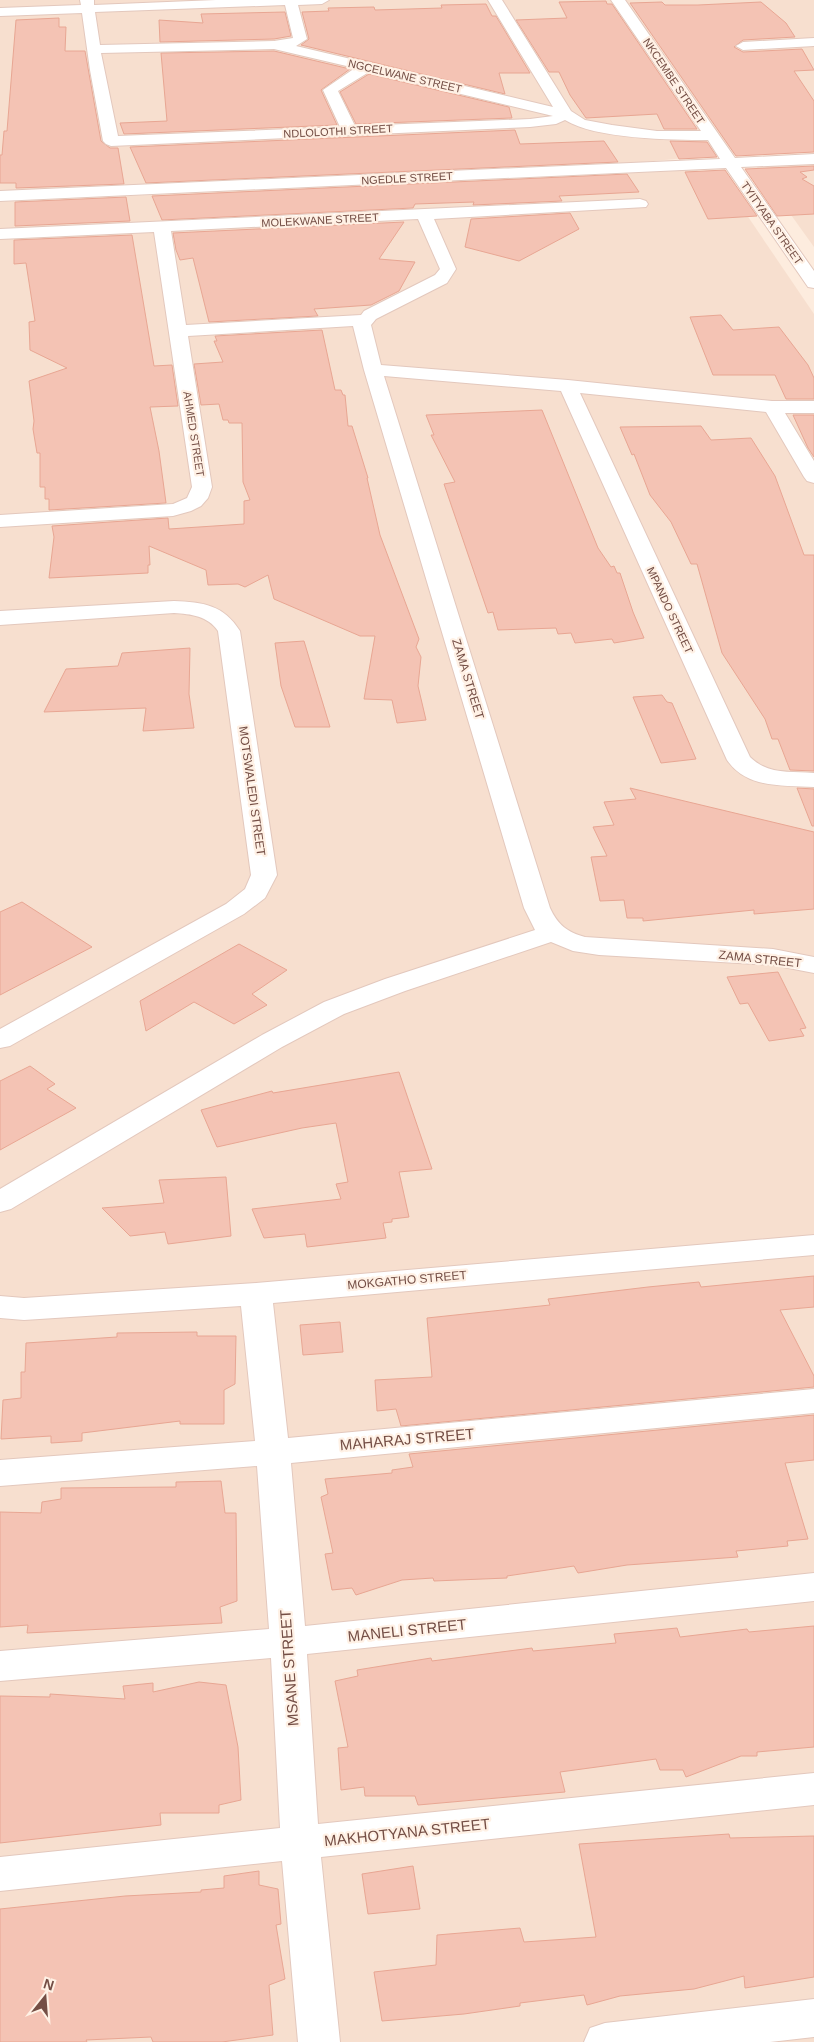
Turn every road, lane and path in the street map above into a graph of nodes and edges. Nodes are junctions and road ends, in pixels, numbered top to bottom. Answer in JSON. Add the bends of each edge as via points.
{"nodes":[{"id":1,"x":322,"y":0,"type":"edge"},
{"id":2,"x":495,"y":0,"type":"edge"},
{"id":3,"x":618,"y":0,"type":"edge"},
{"id":4,"x":291,"y":1,"type":"edge"},
{"id":5,"x":87,"y":4,"type":"edge"},
{"id":6,"x":0,"y":12,"type":"edge"},
{"id":7,"x":814,"y":42,"type":"edge"},
{"id":8,"x":274,"y":45,"type":"junction"},
{"id":9,"x":743,"y":46,"type":"dead end"},
{"id":10,"x":94,"y":49,"type":"junction"},
{"id":11,"x":367,"y":67,"type":"junction"},
{"id":12,"x":565,"y":114,"type":"junction"},
{"id":13,"x":350,"y":131,"type":"junction"},
{"id":14,"x":711,"y":136,"type":"junction"},
{"id":15,"x":814,"y":159,"type":"edge"},
{"id":16,"x":729,"y":163,"type":"junction"},
{"id":17,"x":0,"y":196,"type":"edge"},
{"id":18,"x":640,"y":204,"type":"dead end"},
{"id":19,"x":424,"y":215,"type":"junction"},
{"id":20,"x":162,"y":228,"type":"junction"},
{"id":21,"x":0,"y":234,"type":"edge"},
{"id":22,"x":814,"y":283,"type":"edge"},
{"id":23,"x":364,"y":320,"type":"junction"},
{"id":24,"x":178,"y":331,"type":"junction"},
{"id":25,"x":373,"y":370,"type":"junction"},
{"id":26,"x":568,"y":386,"type":"junction"},
{"id":27,"x":772,"y":407,"type":"junction"},
{"id":28,"x":814,"y":407,"type":"edge"},
{"id":29,"x":814,"y":477,"type":"edge"},
{"id":30,"x":0,"y":521,"type":"edge"},
{"id":31,"x":0,"y":618,"type":"edge"},
{"id":32,"x":814,"y":780,"type":"edge"},
{"id":33,"x":553,"y":934,"type":"junction"},
{"id":34,"x":814,"y":965,"type":"edge"},
{"id":35,"x":0,"y":1040,"type":"edge"},
{"id":36,"x":0,"y":1202,"type":"edge"},
{"id":37,"x":814,"y":1245,"type":"edge"},
{"id":38,"x":256,"y":1294,"type":"junction"},
{"id":39,"x":0,"y":1307,"type":"edge"},
{"id":40,"x":814,"y":1401,"type":"edge"},
{"id":41,"x":273,"y":1452,"type":"junction"},
{"id":42,"x":0,"y":1473,"type":"edge"},
{"id":43,"x":814,"y":1587,"type":"edge"},
{"id":44,"x":288,"y":1642,"type":"junction"},
{"id":45,"x":0,"y":1666,"type":"edge"},
{"id":46,"x":814,"y":1789,"type":"edge"},
{"id":47,"x":300,"y":1843,"type":"junction"},
{"id":48,"x":0,"y":1874,"type":"edge"},
{"id":49,"x":814,"y":2018,"type":"edge"},
{"id":50,"x":319,"y":2042,"type":"edge"},
{"id":51,"x":605,"y":2042,"type":"edge"}],
"edges":[{"from":1,"to":4,"type":"street"},
{"from":2,"to":12,"type":"street"},
{"from":3,"to":14,"type":"street","name":"NKCEMBE STREET"},
{"from":4,"to":5,"type":"street"},
{"from":4,"to":8,"type":"street","via":[[300,39]]},
{"from":5,"to":6,"type":"street"},
{"from":5,"to":10,"type":"street","name":"NDLOLOTHI STREET"},
{"from":7,"to":9,"type":"street"},
{"from":8,"to":10,"type":"street","name":"NGCELWANE STREET"},
{"from":8,"to":11,"type":"street","name":"NGCELWANE STREET"},
{"from":10,"to":13,"type":"street","name":"NDLOLOTHI STREET","via":[[111,142]]},
{"from":11,"to":12,"type":"street","name":"NGCELWANE STREET"},
{"from":11,"to":13,"type":"street","via":[[330,90]]},
{"from":12,"to":13,"type":"street","name":"NDLOLOTHI STREET","via":[[556,120],[530,123]]},
{"from":12,"to":14,"type":"street","name":"NGCELWANE STREET","via":[[582,124],[612,129],[657,135]]},
{"from":14,"to":16,"type":"street","name":"NKCEMBE STREET"},
{"from":15,"to":16,"type":"street","name":"NGEDLE STREET"},
{"from":16,"to":17,"type":"street","name":"NGEDLE STREET"},
{"from":16,"to":22,"type":"street","name":"TYITYABA STREET"},
{"from":18,"to":19,"type":"street","name":"MOLEKWANE STREET"},
{"from":19,"to":20,"type":"street","name":"MOLEKWANE STREET"},
{"from":19,"to":23,"type":"street","via":[[448,269],[446,274]]},
{"from":20,"to":21,"type":"street","name":"MOLEKWANE STREET"},
{"from":20,"to":24,"type":"street","name":"AHMED STREET"},
{"from":23,"to":24,"type":"street"},
{"from":23,"to":25,"type":"street","name":"ZAMA STREET","via":[[362,325]]},
{"from":24,"to":30,"type":"street","name":"AHMED STREET","via":[[202,487],[193,504],[167,511]]},
{"from":25,"to":26,"type":"street"},
{"from":25,"to":33,"type":"street","name":"ZAMA STREET","via":[[537,908]]},
{"from":26,"to":27,"type":"street"},
{"from":26,"to":32,"type":"street","name":"MPANDO STREET","via":[[739,760],[750,771],[764,777]]},
{"from":27,"to":28,"type":"street"},
{"from":27,"to":29,"type":"street"},
{"from":31,"to":35,"type":"street","name":"MOTSWALEDI STREET","via":[[174,607],[206,611],[225,622],[229,631],[264,875],[256,893],[235,909]]},
{"from":33,"to":34,"type":"street","name":"ZAMA STREET","via":[[599,948],[773,957]]},
{"from":33,"to":36,"type":"street","via":[[334,1008],[272,1040]]},
{"from":37,"to":38,"type":"street","name":"MOKGATHO STREET"},
{"from":38,"to":39,"type":"street","name":"MOKGATHO STREET","via":[[24,1309]]},
{"from":38,"to":41,"type":"street","name":"MSANE STREET"},
{"from":40,"to":41,"type":"street","name":"MAHARAJ STREET"},
{"from":41,"to":42,"type":"street","name":"MAHARAJ STREET"},
{"from":41,"to":44,"type":"street","name":"MSANE STREET"},
{"from":43,"to":44,"type":"street","name":"MANELI STREET"},
{"from":44,"to":45,"type":"street","name":"MANELI STREET"},
{"from":44,"to":47,"type":"street","name":"MSANE STREET"},
{"from":46,"to":47,"type":"street","name":"MAKHOTYANA STREET"},
{"from":47,"to":48,"type":"street","name":"MAKHOTYANA STREET"},
{"from":47,"to":50,"type":"street","name":"MSANE STREET"},
{"from":49,"to":51,"type":"street"}]}
